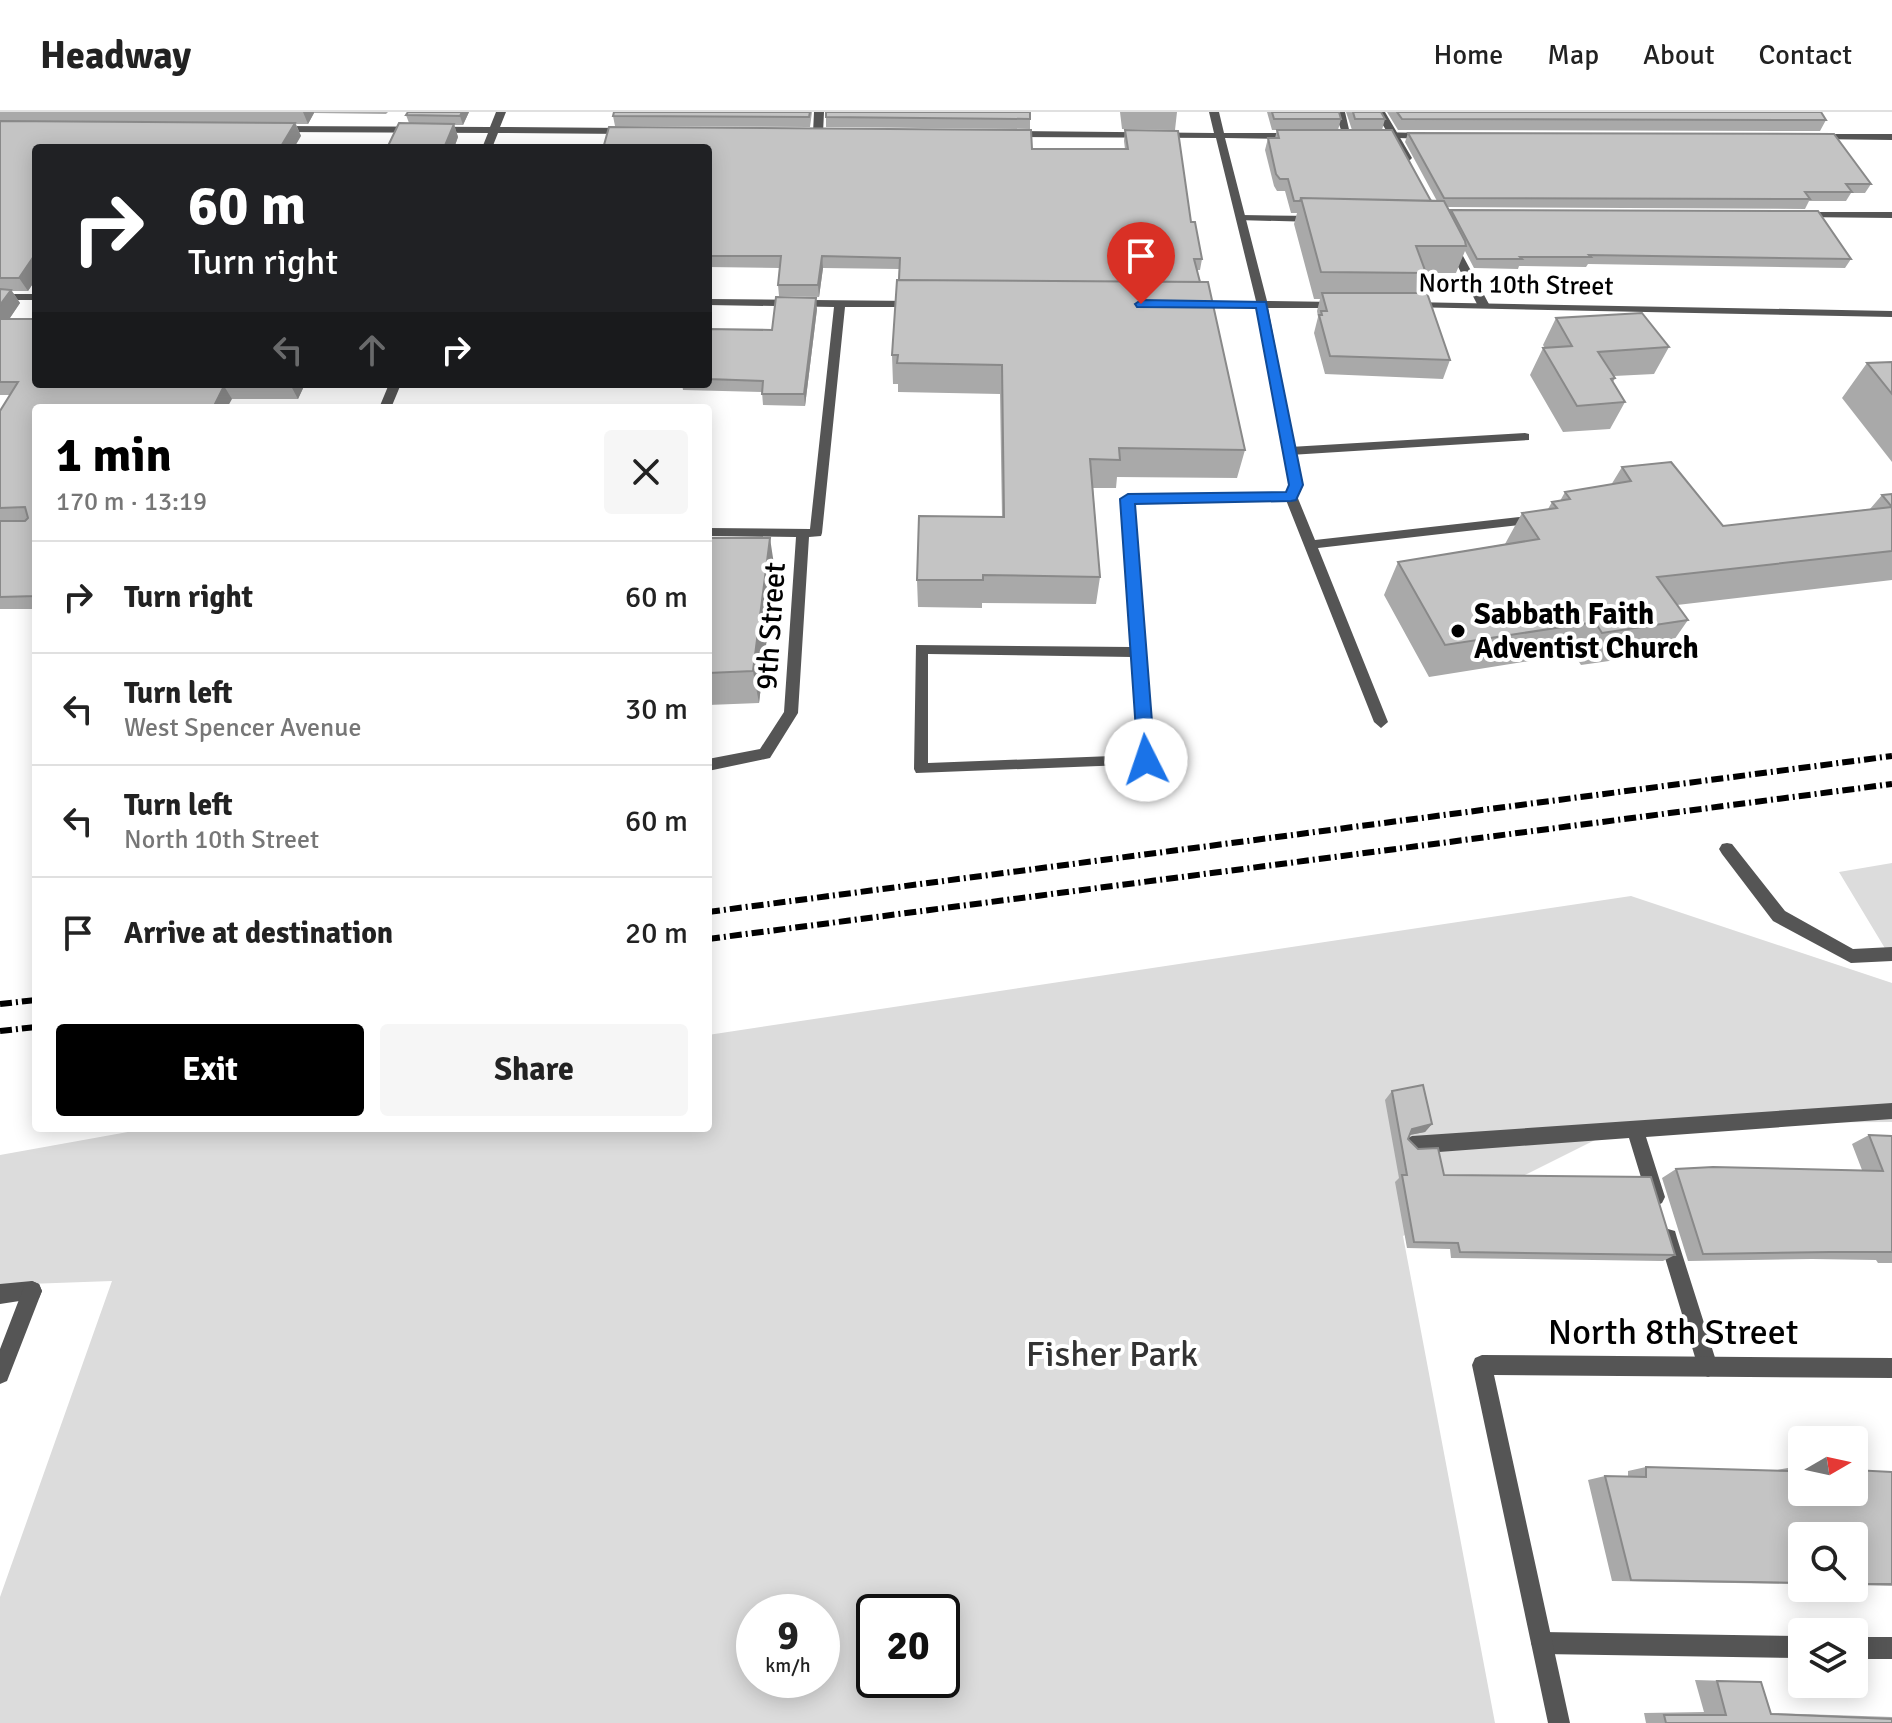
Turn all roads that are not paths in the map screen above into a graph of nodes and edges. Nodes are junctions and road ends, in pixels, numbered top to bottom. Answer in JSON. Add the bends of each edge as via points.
{"nodes":[{"id":1,"x":501,"y":112,"type":"edge"},
{"id":2,"x":819,"y":112,"type":"edge"},
{"id":3,"x":1214,"y":112,"type":"edge"},
{"id":4,"x":1340,"y":112,"type":"edge"},
{"id":5,"x":1380,"y":112,"type":"edge"},
{"id":6,"x":271,"y":129,"type":"edge"},
{"id":7,"x":494,"y":130,"type":"junction"},
{"id":8,"x":633,"y":131,"type":"edge"},
{"id":9,"x":803,"y":133,"type":"edge"},
{"id":10,"x":818,"y":133,"type":"junction"},
{"id":11,"x":834,"y":133,"type":"edge"},
{"id":12,"x":1004,"y":134,"type":"edge"},
{"id":13,"x":1395,"y":135,"type":"junction"},
{"id":14,"x":1220,"y":136,"type":"junction"},
{"id":15,"x":1300,"y":136,"type":"edge"},
{"id":16,"x":1332,"y":136,"type":"edge"},
{"id":17,"x":1348,"y":136,"type":"junction"},
{"id":18,"x":1442,"y":136,"type":"edge"},
{"id":19,"x":1799,"y":137,"type":"edge"},
{"id":20,"x":1892,"y":137,"type":"edge"},
{"id":21,"x":489,"y":144,"type":"edge"},
{"id":22,"x":1415,"y":174,"type":"edge"},
{"id":23,"x":1782,"y":215,"type":"edge"},
{"id":24,"x":1892,"y":215,"type":"edge"},
{"id":25,"x":1241,"y":218,"type":"junction"},
{"id":26,"x":1333,"y":220,"type":"edge"},
{"id":27,"x":1448,"y":236,"type":"edge"},
{"id":28,"x":0,"y":297,"type":"edge"},
{"id":29,"x":32,"y":297,"type":"edge"},
{"id":30,"x":712,"y":302,"type":"edge"},
{"id":31,"x":840,"y":303,"type":"junction"},
{"id":32,"x":934,"y":304,"type":"edge"},
{"id":33,"x":1184,"y":304,"type":"edge"},
{"id":34,"x":1262,"y":304,"type":"junction"},
{"id":35,"x":1357,"y":305,"type":"edge"},
{"id":36,"x":1404,"y":305,"type":"edge"},
{"id":37,"x":1484,"y":306,"type":"junction"},
{"id":38,"x":1892,"y":314,"type":"edge"},
{"id":39,"x":1525,"y":437,"type":"dead end"},
{"id":40,"x":1290,"y":451,"type":"junction"},
{"id":41,"x":1291,"y":496,"type":"junction"},
{"id":42,"x":1546,"y":519,"type":"edge"},
{"id":43,"x":712,"y":532,"type":"edge"},
{"id":44,"x":803,"y":532,"type":"junction"},
{"id":45,"x":1309,"y":545,"type":"junction"},
{"id":46,"x":1138,"y":652,"type":"junction"},
{"id":47,"x":1381,"y":722,"type":"dead end"},
{"id":48,"x":712,"y":764,"type":"edge"},
{"id":49,"x":1727,"y":849,"type":"dead end"},
{"id":50,"x":1892,"y":954,"type":"edge"},
{"id":51,"x":1892,"y":1111,"type":"edge"},
{"id":52,"x":1635,"y":1129,"type":"junction"},
{"id":53,"x":1412,"y":1145,"type":"edge"},
{"id":54,"x":0,"y":1294,"type":"edge"},
{"id":55,"x":1708,"y":1367,"type":"junction"},
{"id":56,"x":1892,"y":1368,"type":"edge"},
{"id":57,"x":0,"y":1374,"type":"edge"},
{"id":58,"x":1542,"y":1643,"type":"junction"},
{"id":59,"x":1788,"y":1647,"type":"edge"},
{"id":60,"x":1868,"y":1648,"type":"edge"},
{"id":61,"x":1892,"y":1648,"type":"edge"},
{"id":62,"x":1559,"y":1723,"type":"edge"}],
"edges":[{"from":1,"to":7,"type":"street"},
{"from":2,"to":10,"type":"street"},
{"from":3,"to":14,"type":"street"},
{"from":4,"to":17,"type":"street"},
{"from":5,"to":13,"type":"street"},
{"from":6,"to":7,"type":"street"},
{"from":7,"to":8,"type":"street"},
{"from":7,"to":21,"type":"street"},
{"from":9,"to":10,"type":"street"},
{"from":10,"to":11,"type":"street"},
{"from":12,"to":14,"type":"street"},
{"from":13,"to":17,"type":"street"},
{"from":13,"to":18,"type":"street"},
{"from":13,"to":22,"type":"street"},
{"from":14,"to":15,"type":"street"},
{"from":14,"to":25,"type":"street"},
{"from":16,"to":17,"type":"street"},
{"from":19,"to":20,"type":"street"},
{"from":23,"to":24,"type":"street"},
{"from":25,"to":26,"type":"street"},
{"from":25,"to":34,"type":"street"},
{"from":27,"to":37,"type":"street"},
{"from":28,"to":29,"type":"street"},
{"from":30,"to":31,"type":"street"},
{"from":31,"to":32,"type":"street"},
{"from":31,"to":44,"type":"street","via":[[816,533]]},
{"from":33,"to":34,"type":"street"},
{"from":34,"to":35,"type":"street"},
{"from":34,"to":40,"type":"street"},
{"from":36,"to":37,"type":"street","name":"North 10th Street"},
{"from":37,"to":38,"type":"street","name":"North 10th Street"},
{"from":39,"to":40,"type":"street"},
{"from":40,"to":41,"type":"street","via":[[1296,485]]},
{"from":41,"to":45,"type":"street"},
{"from":41,"to":46,"type":"street","via":[[1128,499]]},
{"from":42,"to":45,"type":"street"},
{"from":43,"to":44,"type":"street"},
{"from":44,"to":48,"type":"street","name":"9th Street","via":[[791,713],[765,754]]},
{"from":45,"to":47,"type":"street"},
{"from":46,"to":46,"type":"street","via":[[1146,760],[921,769],[921,649]]},
{"from":49,"to":50,"type":"street","via":[[1779,916],[1851,956]]},
{"from":51,"to":52,"type":"street"},
{"from":52,"to":53,"type":"street"},
{"from":52,"to":55,"type":"street"},
{"from":54,"to":57,"type":"street","via":[[32,1291]]},
{"from":55,"to":56,"type":"street","name":"North 8th Street"},
{"from":55,"to":58,"type":"street","name":"North 8th Street","via":[[1482,1365]]},
{"from":58,"to":59,"type":"street"},
{"from":58,"to":62,"type":"street"},
{"from":60,"to":61,"type":"street"}]}
